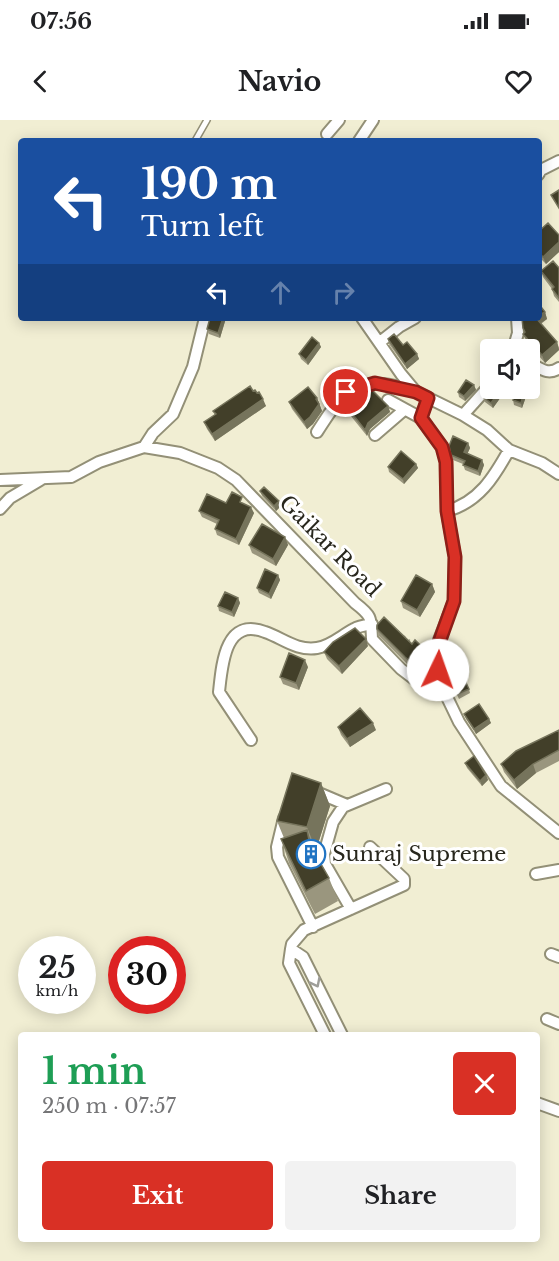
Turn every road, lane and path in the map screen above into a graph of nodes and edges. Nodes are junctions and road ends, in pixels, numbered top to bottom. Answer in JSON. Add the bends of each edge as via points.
{"nodes":[{"id":1,"x":207,"y":120,"type":"edge"},
{"id":2,"x":339,"y":120,"type":"edge"},
{"id":3,"x":373,"y":120,"type":"edge"},
{"id":4,"x":327,"y":134,"type":"dead end"},
{"id":5,"x":197,"y":138,"type":"edge"},
{"id":6,"x":361,"y":138,"type":"edge"},
{"id":7,"x":559,"y":160,"type":"edge"},
{"id":8,"x":542,"y":169,"type":"edge"},
{"id":9,"x":204,"y":321,"type":"edge"},
{"id":10,"x":364,"y":321,"type":"edge"},
{"id":11,"x":410,"y":321,"type":"edge"},
{"id":12,"x":517,"y":321,"type":"edge"},
{"id":13,"x":516,"y":339,"type":"edge"},
{"id":14,"x":380,"y":342,"type":"junction"},
{"id":15,"x":540,"y":368,"type":"edge"},
{"id":16,"x":559,"y":369,"type":"edge"},
{"id":17,"x":416,"y":392,"type":"junction"},
{"id":18,"x":480,"y":397,"type":"edge"},
{"id":19,"x":428,"y":398,"type":"junction"},
{"id":20,"x":388,"y":400,"type":"dead end"},
{"id":21,"x":404,"y":410,"type":"junction"},
{"id":22,"x":464,"y":415,"type":"junction"},
{"id":23,"x":421,"y":418,"type":"junction"},
{"id":24,"x":317,"y":432,"type":"dead end"},
{"id":25,"x":375,"y":435,"type":"dead end"},
{"id":26,"x":144,"y":447,"type":"junction"},
{"id":27,"x":509,"y":450,"type":"junction"},
{"id":28,"x":559,"y":474,"type":"edge"},
{"id":29,"x":43,"y":479,"type":"junction"},
{"id":30,"x":0,"y":480,"type":"edge"},
{"id":31,"x":0,"y":509,"type":"edge"},
{"id":32,"x":447,"y":511,"type":"junction"},
{"id":33,"x":370,"y":618,"type":"junction"},
{"id":34,"x":402,"y":635,"type":"edge"},
{"id":35,"x":439,"y":650,"type":"junction"},
{"id":36,"x":443,"y":685,"type":"junction"},
{"id":37,"x":251,"y":740,"type":"dead end"},
{"id":38,"x":305,"y":787,"type":"edge"},
{"id":39,"x":386,"y":789,"type":"dead end"},
{"id":40,"x":347,"y":805,"type":"junction"},
{"id":41,"x":287,"y":809,"type":"edge"},
{"id":42,"x":559,"y":833,"type":"edge"},
{"id":43,"x":370,"y":847,"type":"dead end"},
{"id":44,"x":559,"y":870,"type":"edge"},
{"id":45,"x":536,"y":874,"type":"dead end"},
{"id":46,"x":351,"y":909,"type":"junction"},
{"id":47,"x":313,"y":927,"type":"junction"},
{"id":48,"x":291,"y":949,"type":"junction"},
{"id":49,"x":547,"y":1019,"type":"dead end"},
{"id":50,"x":559,"y":1024,"type":"edge"},
{"id":51,"x":324,"y":1032,"type":"edge"},
{"id":52,"x":340,"y":1032,"type":"edge"},
{"id":53,"x":540,"y":1104,"type":"edge"},
{"id":54,"x":559,"y":1111,"type":"edge"}],
"edges":[{"from":1,"to":5,"type":"lane"},
{"from":2,"to":4,"type":"street"},
{"from":3,"to":6,"type":"street"},
{"from":7,"to":8,"type":"street"},
{"from":9,"to":26,"type":"street","via":[[193,367],[173,414]]},
{"from":10,"to":14,"type":"street"},
{"from":11,"to":14,"type":"street"},
{"from":12,"to":13,"type":"street"},
{"from":14,"to":17,"type":"street"},
{"from":15,"to":16,"type":"street","via":[[547,372]]},
{"from":17,"to":19,"type":"street"},
{"from":17,"to":24,"type":"street","via":[[375,383],[346,392]]},
{"from":18,"to":22,"type":"street"},
{"from":19,"to":22,"type":"street"},
{"from":19,"to":23,"type":"street"},
{"from":20,"to":21,"type":"street"},
{"from":21,"to":23,"type":"street"},
{"from":21,"to":25,"type":"street"},
{"from":22,"to":27,"type":"street"},
{"from":23,"to":32,"type":"street","via":[[442,447]]},
{"from":26,"to":29,"type":"street","via":[[99,462],[71,477]]},
{"from":26,"to":33,"type":"street","name":"Gaikar Road","via":[[180,453],[236,480]]},
{"from":27,"to":28,"type":"street"},
{"from":27,"to":32,"type":"street","via":[[493,479],[459,507]]},
{"from":29,"to":30,"type":"street"},
{"from":29,"to":31,"type":"street","via":[[10,498]]},
{"from":32,"to":35,"type":"street","via":[[455,557],[454,601]]},
{"from":33,"to":36,"type":"street","via":[[372,639],[401,669],[422,685]]},
{"from":33,"to":37,"type":"street","via":[[318,648],[298,648],[250,628],[236,633],[227,648],[219,692]]},
{"from":34,"to":35,"type":"path"},
{"from":35,"to":36,"type":"street","via":[[438,670]]},
{"from":36,"to":42,"type":"street","via":[[459,722],[496,769],[501,786]]},
{"from":38,"to":40,"type":"street"},
{"from":39,"to":40,"type":"street"},
{"from":40,"to":46,"type":"street","via":[[333,822],[324,860]]},
{"from":41,"to":47,"type":"street","via":[[278,857]]},
{"from":43,"to":46,"type":"street","via":[[405,883]]},
{"from":44,"to":45,"type":"street"},
{"from":46,"to":47,"type":"street"},
{"from":47,"to":48,"type":"street","via":[[304,930]]},
{"from":48,"to":51,"type":"street","via":[[289,963]]},
{"from":48,"to":52,"type":"street","one_way":true,"via":[[303,957]]},
{"from":49,"to":50,"type":"street"},
{"from":53,"to":54,"type":"street"}]}
